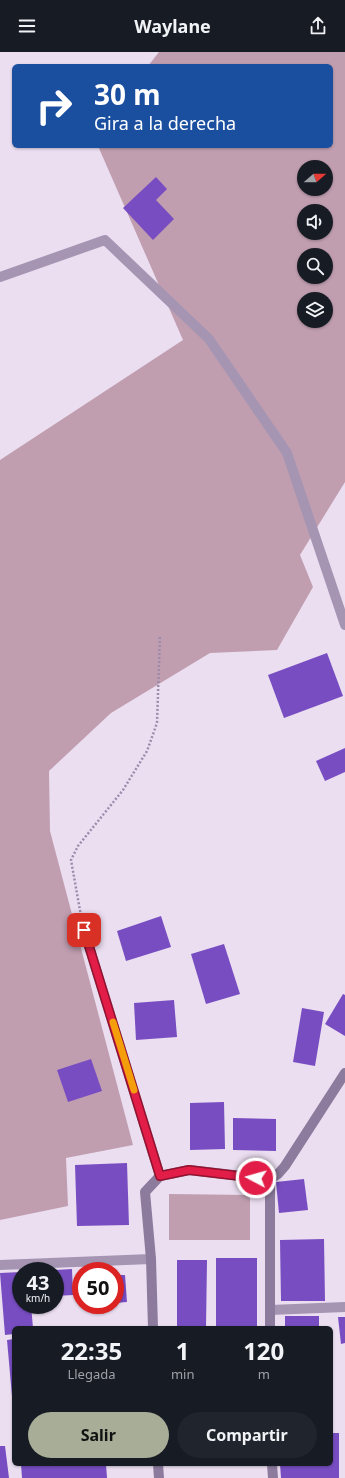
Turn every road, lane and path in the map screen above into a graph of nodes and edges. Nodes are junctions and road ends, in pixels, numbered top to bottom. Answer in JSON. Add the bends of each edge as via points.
{"nodes":[{"id":1,"x":0,"y":276,"type":"edge"},
{"id":2,"x":345,"y":625,"type":"edge"},
{"id":3,"x":160,"y":635,"type":"dead end"},
{"id":4,"x":84,"y":930,"type":"joint"},
{"id":5,"x":345,"y":1073,"type":"edge"},
{"id":6,"x":160,"y":1176,"type":"junction"},
{"id":7,"x":270,"y":1179,"type":"junction"},
{"id":8,"x":151,"y":1259,"type":"junction"},
{"id":9,"x":0,"y":1266,"type":"edge"},
{"id":10,"x":345,"y":1307,"type":"edge"},
{"id":11,"x":270,"y":1310,"type":"junction"},
{"id":12,"x":153,"y":1326,"type":"edge"},
{"id":13,"x":270,"y":1326,"type":"edge"},
{"id":14,"x":158,"y":1466,"type":"edge"},
{"id":15,"x":272,"y":1466,"type":"edge"},
{"id":16,"x":159,"y":1478,"type":"edge"},
{"id":17,"x":273,"y":1478,"type":"edge"}],
"edges":[{"from":1,"to":2,"type":"street","via":[[105,240],[209,339],[287,453]]},
{"from":3,"to":4,"type":"path","via":[[157,723],[147,751],[136,771],[78,846],[71,860]]},
{"from":4,"to":6,"type":"street"},
{"from":5,"to":7,"type":"main road","via":[[285,1166]]},
{"from":6,"to":7,"type":"main road","via":[[189,1170]]},
{"from":6,"to":8,"type":"main road","via":[[145,1192]]},
{"from":7,"to":11,"type":"main road"},
{"from":8,"to":9,"type":"street"},
{"from":8,"to":12,"type":"main road"},
{"from":10,"to":11,"type":"street"},
{"from":11,"to":13,"type":"main road"},
{"from":14,"to":16,"type":"main road"},
{"from":15,"to":17,"type":"main road"}]}
